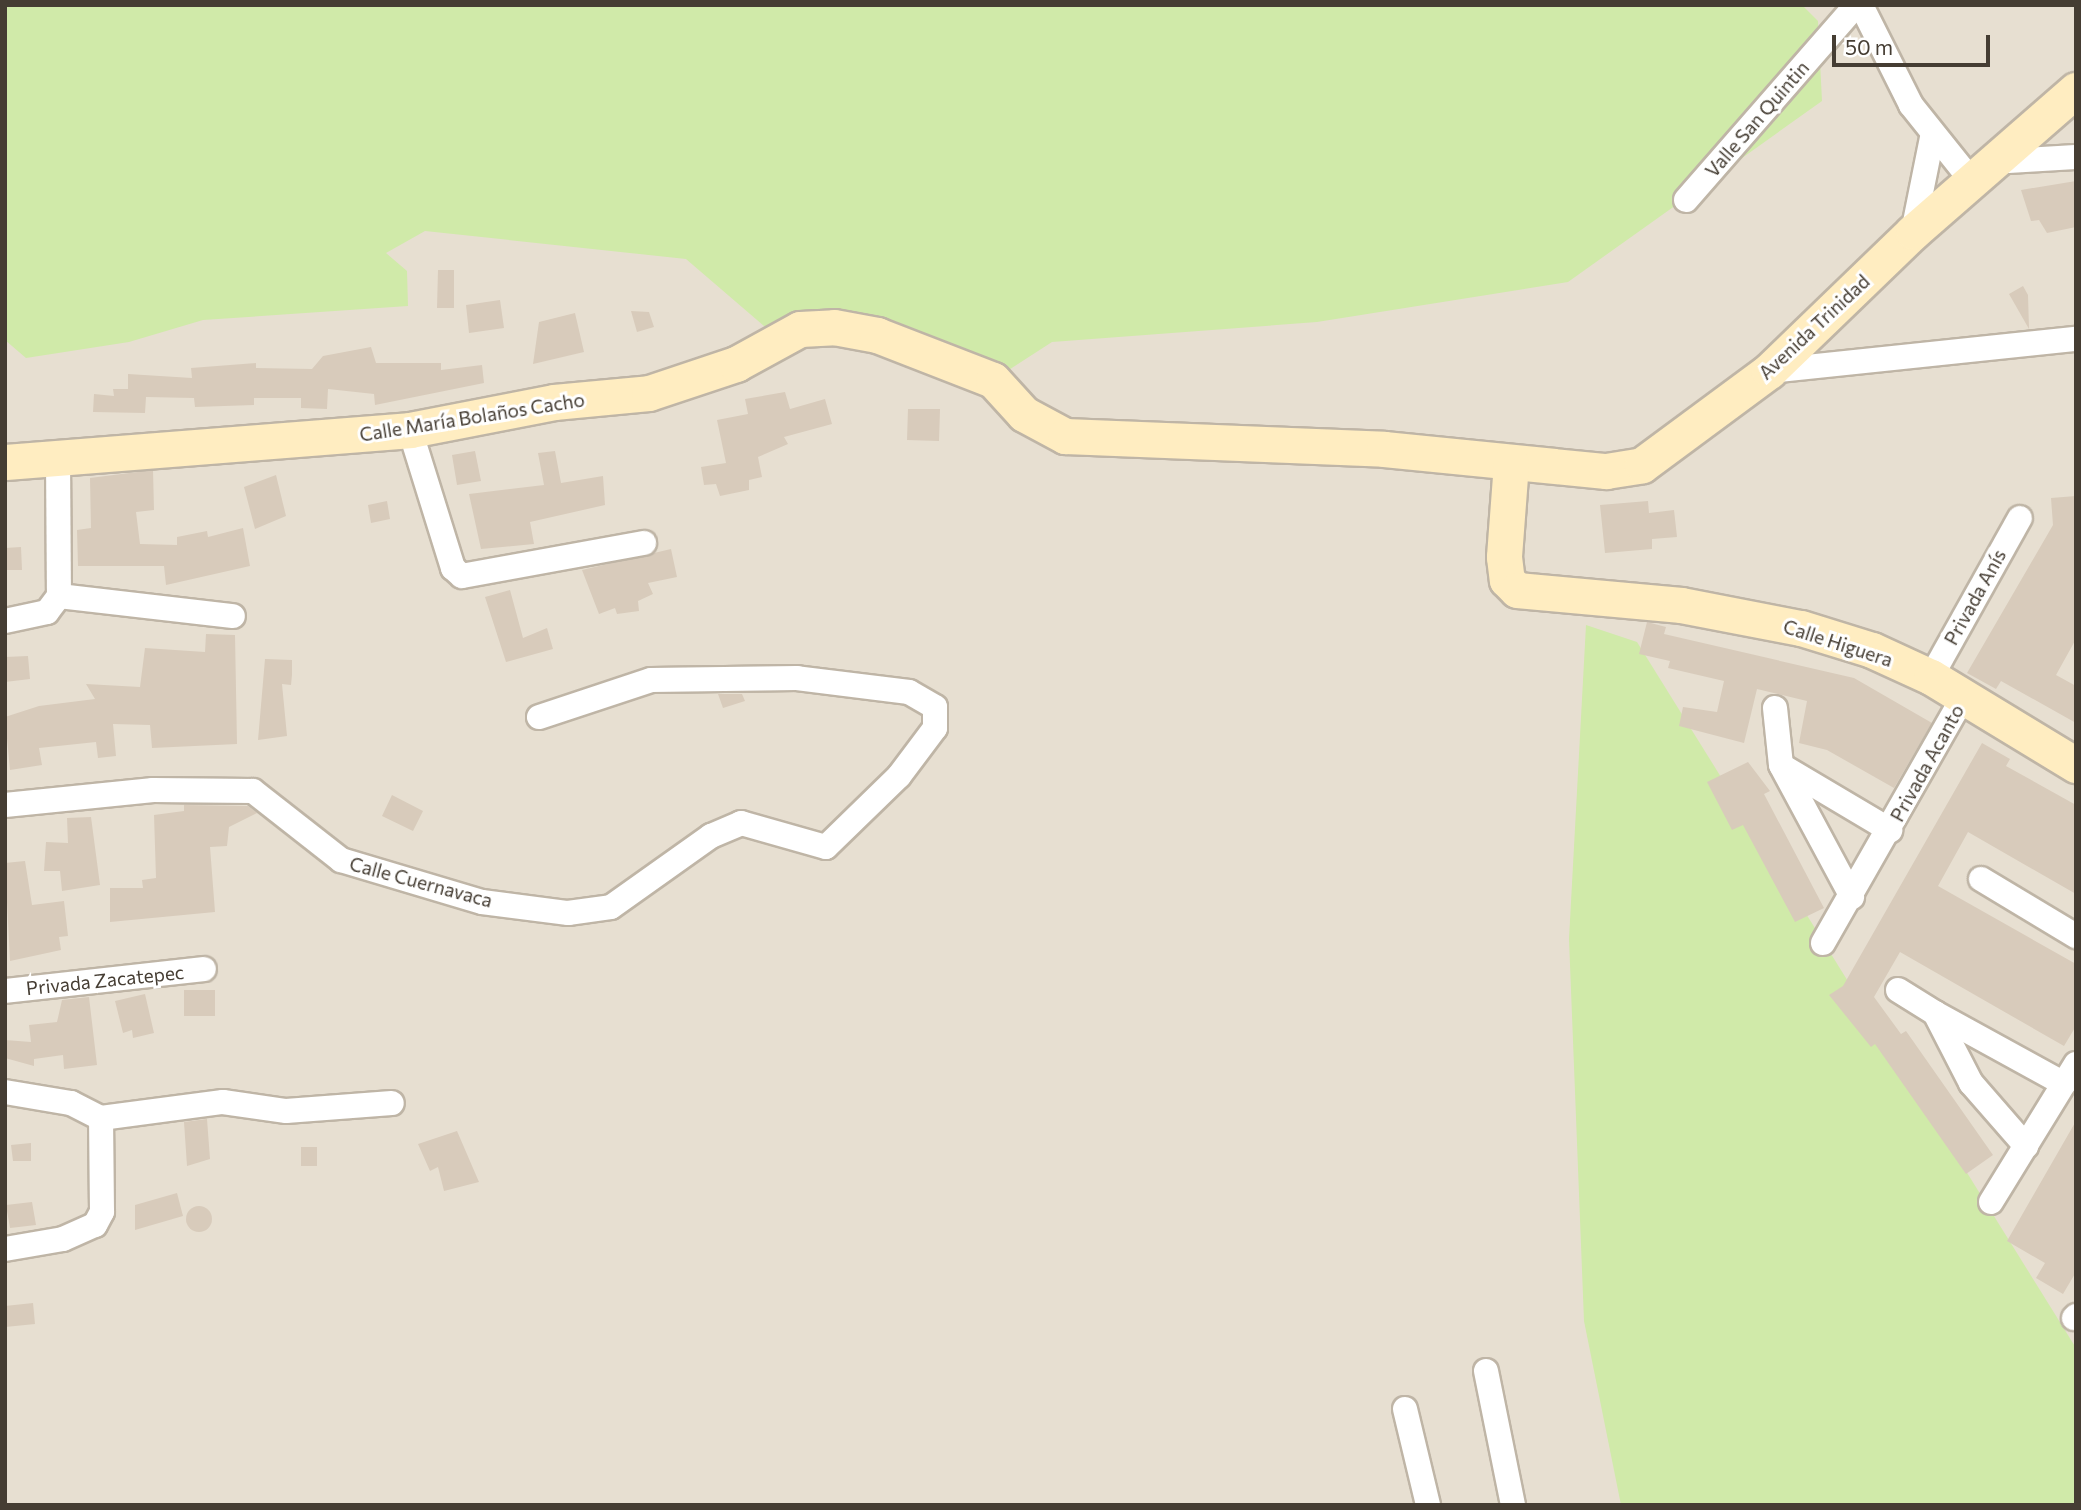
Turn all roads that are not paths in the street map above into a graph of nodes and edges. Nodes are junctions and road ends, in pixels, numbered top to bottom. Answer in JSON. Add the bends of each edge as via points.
{"nodes":[{"id":1,"x":1858,"y":5,"type":"edge"},
{"id":2,"x":2076,"y":90,"type":"edge"},
{"id":3,"x":1932,"y":138,"type":"junction"},
{"id":4,"x":2076,"y":157,"type":"edge"},
{"id":5,"x":1981,"y":171,"type":"junction"},
{"id":6,"x":1686,"y":201,"type":"dead end"},
{"id":7,"x":1913,"y":232,"type":"junction"},
{"id":8,"x":800,"y":329,"type":"joint"},
{"id":9,"x":2076,"y":339,"type":"edge"},
{"id":10,"x":1769,"y":371,"type":"junction"},
{"id":11,"x":410,"y":430,"type":"junction"},
{"id":12,"x":58,"y":457,"type":"junction"},
{"id":13,"x":5,"y":462,"type":"edge"},
{"id":14,"x":1511,"y":463,"type":"junction"},
{"id":15,"x":2020,"y":518,"type":"dead end"},
{"id":16,"x":644,"y":544,"type":"dead end"},
{"id":17,"x":59,"y":596,"type":"junction"},
{"id":18,"x":233,"y":616,"type":"dead end"},
{"id":19,"x":5,"y":621,"type":"edge"},
{"id":20,"x":1931,"y":677,"type":"junction"},
{"id":21,"x":1964,"y":696,"type":"junction"},
{"id":22,"x":1775,"y":708,"type":"dead end"},
{"id":23,"x":539,"y":717,"type":"dead end"},
{"id":24,"x":1780,"y":765,"type":"junction"},
{"id":25,"x":2076,"y":765,"type":"edge"},
{"id":26,"x":5,"y":805,"type":"edge"},
{"id":27,"x":1890,"y":830,"type":"junction"},
{"id":28,"x":1981,"y":879,"type":"dead end"},
{"id":29,"x":1852,"y":897,"type":"junction"},
{"id":30,"x":2076,"y":936,"type":"edge"},
{"id":31,"x":1823,"y":943,"type":"dead end"},
{"id":32,"x":204,"y":969,"type":"dead end"},
{"id":33,"x":1898,"y":990,"type":"dead end"},
{"id":34,"x":5,"y":991,"type":"edge"},
{"id":35,"x":1935,"y":1013,"type":"junction"},
{"id":36,"x":2070,"y":1074,"type":"edge"},
{"id":37,"x":5,"y":1092,"type":"edge"},
{"id":38,"x":392,"y":1103,"type":"dead end"},
{"id":39,"x":101,"y":1118,"type":"junction"},
{"id":40,"x":2026,"y":1146,"type":"junction"},
{"id":41,"x":1991,"y":1202,"type":"dead end"},
{"id":42,"x":5,"y":1249,"type":"edge"},
{"id":43,"x":1486,"y":1371,"type":"dead end"},
{"id":44,"x":1405,"y":1409,"type":"dead end"},
{"id":45,"x":1427,"y":1505,"type":"edge"},
{"id":46,"x":1513,"y":1505,"type":"edge"}],
"edges":[{"from":1,"to":3,"type":"street"},
{"from":1,"to":6,"type":"street","name":"Valle San Quintin"},
{"from":2,"to":5,"type":"street","name":"Avenida Trinidad"},
{"from":3,"to":5,"type":"street"},
{"from":3,"to":7,"type":"street"},
{"from":4,"to":5,"type":"street"},
{"from":5,"to":7,"type":"street","name":"Avenida Trinidad"},
{"from":7,"to":10,"type":"street","name":"Avenida Trinidad"},
{"from":8,"to":11,"type":"street","name":"Calle María Bolaños Cacho","via":[[689,383]]},
{"from":8,"to":14,"type":"street","name":"Avenida Trinidad","via":[[877,335],[993,380],[1024,414],[1065,436],[1384,449]]},
{"from":9,"to":10,"type":"street"},
{"from":10,"to":14,"type":"street","name":"Avenida Trinidad","via":[[1642,465],[1606,471]]},
{"from":11,"to":12,"type":"street","name":"Calle María Bolaños Cacho"},
{"from":11,"to":16,"type":"street","via":[[453,568],[462,576]]},
{"from":12,"to":13,"type":"street","name":"Calle María Bolaños Cacho"},
{"from":12,"to":17,"type":"street"},
{"from":14,"to":20,"type":"street","name":"Calle Higuera","via":[[1504,557],[1507,580],[1531,594],[1681,605],[1801,628],[1872,650]]},
{"from":15,"to":20,"type":"street","name":"Privada Anís"},
{"from":17,"to":18,"type":"street"},
{"from":17,"to":19,"type":"street","via":[[47,612]]},
{"from":20,"to":21,"type":"street","name":"Calle Higuera"},
{"from":21,"to":25,"type":"street","name":"Calle Higuera"},
{"from":21,"to":27,"type":"street","name":"Privada Acanto"},
{"from":22,"to":24,"type":"street"},
{"from":23,"to":26,"type":"street","name":"Calle Cuernavaca","via":[[651,680],[797,678],[909,692],[935,708],[935,728],[899,776],[826,847],[741,823],[711,836],[611,906],[568,913],[482,902],[341,860],[253,792],[153,790]]},
{"from":24,"to":27,"type":"street","name":"Privada Acanto"},
{"from":24,"to":29,"type":"street"},
{"from":27,"to":29,"type":"street","name":"Privada Acanto"},
{"from":28,"to":30,"type":"street"},
{"from":29,"to":31,"type":"street","name":"Privada Acanto"},
{"from":32,"to":34,"type":"street","name":"Privada Zacatepec"},
{"from":33,"to":35,"type":"street"},
{"from":35,"to":36,"type":"street"},
{"from":35,"to":40,"type":"street","via":[[1971,1083]]},
{"from":36,"to":40,"type":"street"},
{"from":37,"to":39,"type":"street","via":[[71,1103]]},
{"from":38,"to":39,"type":"street","via":[[286,1111],[223,1102]]},
{"from":39,"to":42,"type":"street","via":[[102,1212],[95,1225],[84,1233]]},
{"from":40,"to":41,"type":"street"},
{"from":43,"to":46,"type":"street"},
{"from":44,"to":45,"type":"street"}]}
